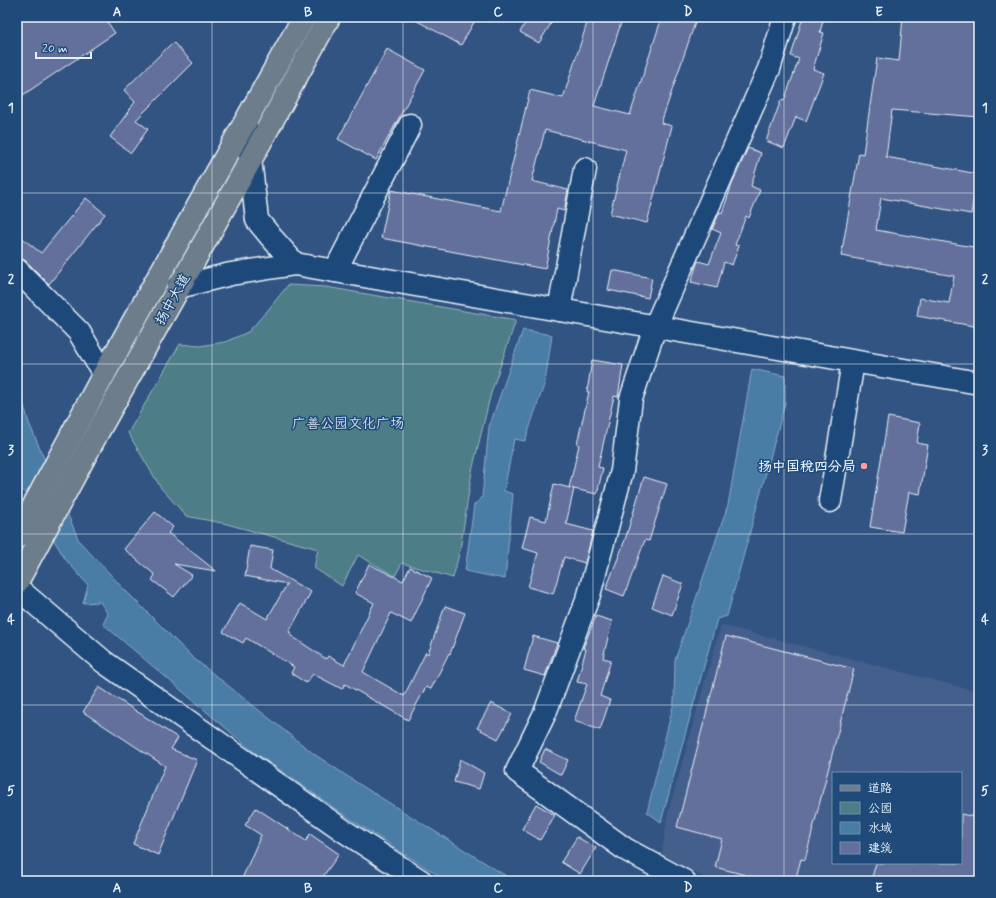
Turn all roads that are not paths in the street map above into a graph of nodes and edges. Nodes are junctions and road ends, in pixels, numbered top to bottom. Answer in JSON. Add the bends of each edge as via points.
{"nodes":[{"id":1,"x":304,"y":17,"type":"edge"},
{"id":2,"x":329,"y":17,"type":"edge"},
{"id":3,"x":785,"y":17,"type":"edge"},
{"id":4,"x":246,"y":123,"type":"junction"},
{"id":5,"x":410,"y":125,"type":"dead end"},
{"id":6,"x":250,"y":161,"type":"junction"},
{"id":7,"x":585,"y":169,"type":"dead end"},
{"id":8,"x":295,"y":264,"type":"junction"},
{"id":9,"x":17,"y":270,"type":"edge"},
{"id":10,"x":335,"y":271,"type":"junction"},
{"id":11,"x":178,"y":287,"type":"junction"},
{"id":12,"x":559,"y":310,"type":"junction"},
{"id":13,"x":655,"y":327,"type":"junction"},
{"id":14,"x":853,"y":362,"type":"junction"},
{"id":15,"x":104,"y":374,"type":"junction"},
{"id":16,"x":979,"y":383,"type":"edge"},
{"id":17,"x":122,"y":387,"type":"junction"},
{"id":18,"x":830,"y":501,"type":"dead end"},
{"id":19,"x":17,"y":536,"type":"edge"},
{"id":20,"x":17,"y":582,"type":"edge"},
{"id":21,"x":17,"y":588,"type":"edge"},
{"id":22,"x":421,"y":881,"type":"edge"},
{"id":23,"x":684,"y":881,"type":"edge"}],
"edges":[{"from":1,"to":4,"type":"main road","name":"扬中大道"},
{"from":2,"to":6,"type":"main road","name":"扬中大道"},
{"from":3,"to":13,"type":"street","via":[[769,69]]},
{"from":4,"to":6,"type":"street"},
{"from":4,"to":15,"type":"main road","name":"扬中大道"},
{"from":5,"to":10,"type":"street"},
{"from":6,"to":8,"type":"street","via":[[257,220]]},
{"from":6,"to":11,"type":"main road","name":"扬中大道"},
{"from":7,"to":12,"type":"street"},
{"from":8,"to":10,"type":"street"},
{"from":8,"to":11,"type":"street","via":[[231,274]]},
{"from":9,"to":15,"type":"street","via":[[79,332]]},
{"from":10,"to":12,"type":"street"},
{"from":11,"to":17,"type":"main road","name":"扬中大道"},
{"from":12,"to":13,"type":"street"},
{"from":13,"to":14,"type":"street"},
{"from":13,"to":23,"type":"street","via":[[631,399],[622,471],[589,595],[546,713],[517,771],[625,849]]},
{"from":14,"to":16,"type":"street"},
{"from":14,"to":18,"type":"street"},
{"from":15,"to":17,"type":"main road"},
{"from":15,"to":19,"type":"main road","name":"扬中大道"},
{"from":17,"to":20,"type":"main road","name":"扬中大道"},
{"from":21,"to":22,"type":"street","via":[[104,662],[344,831]]}]}
